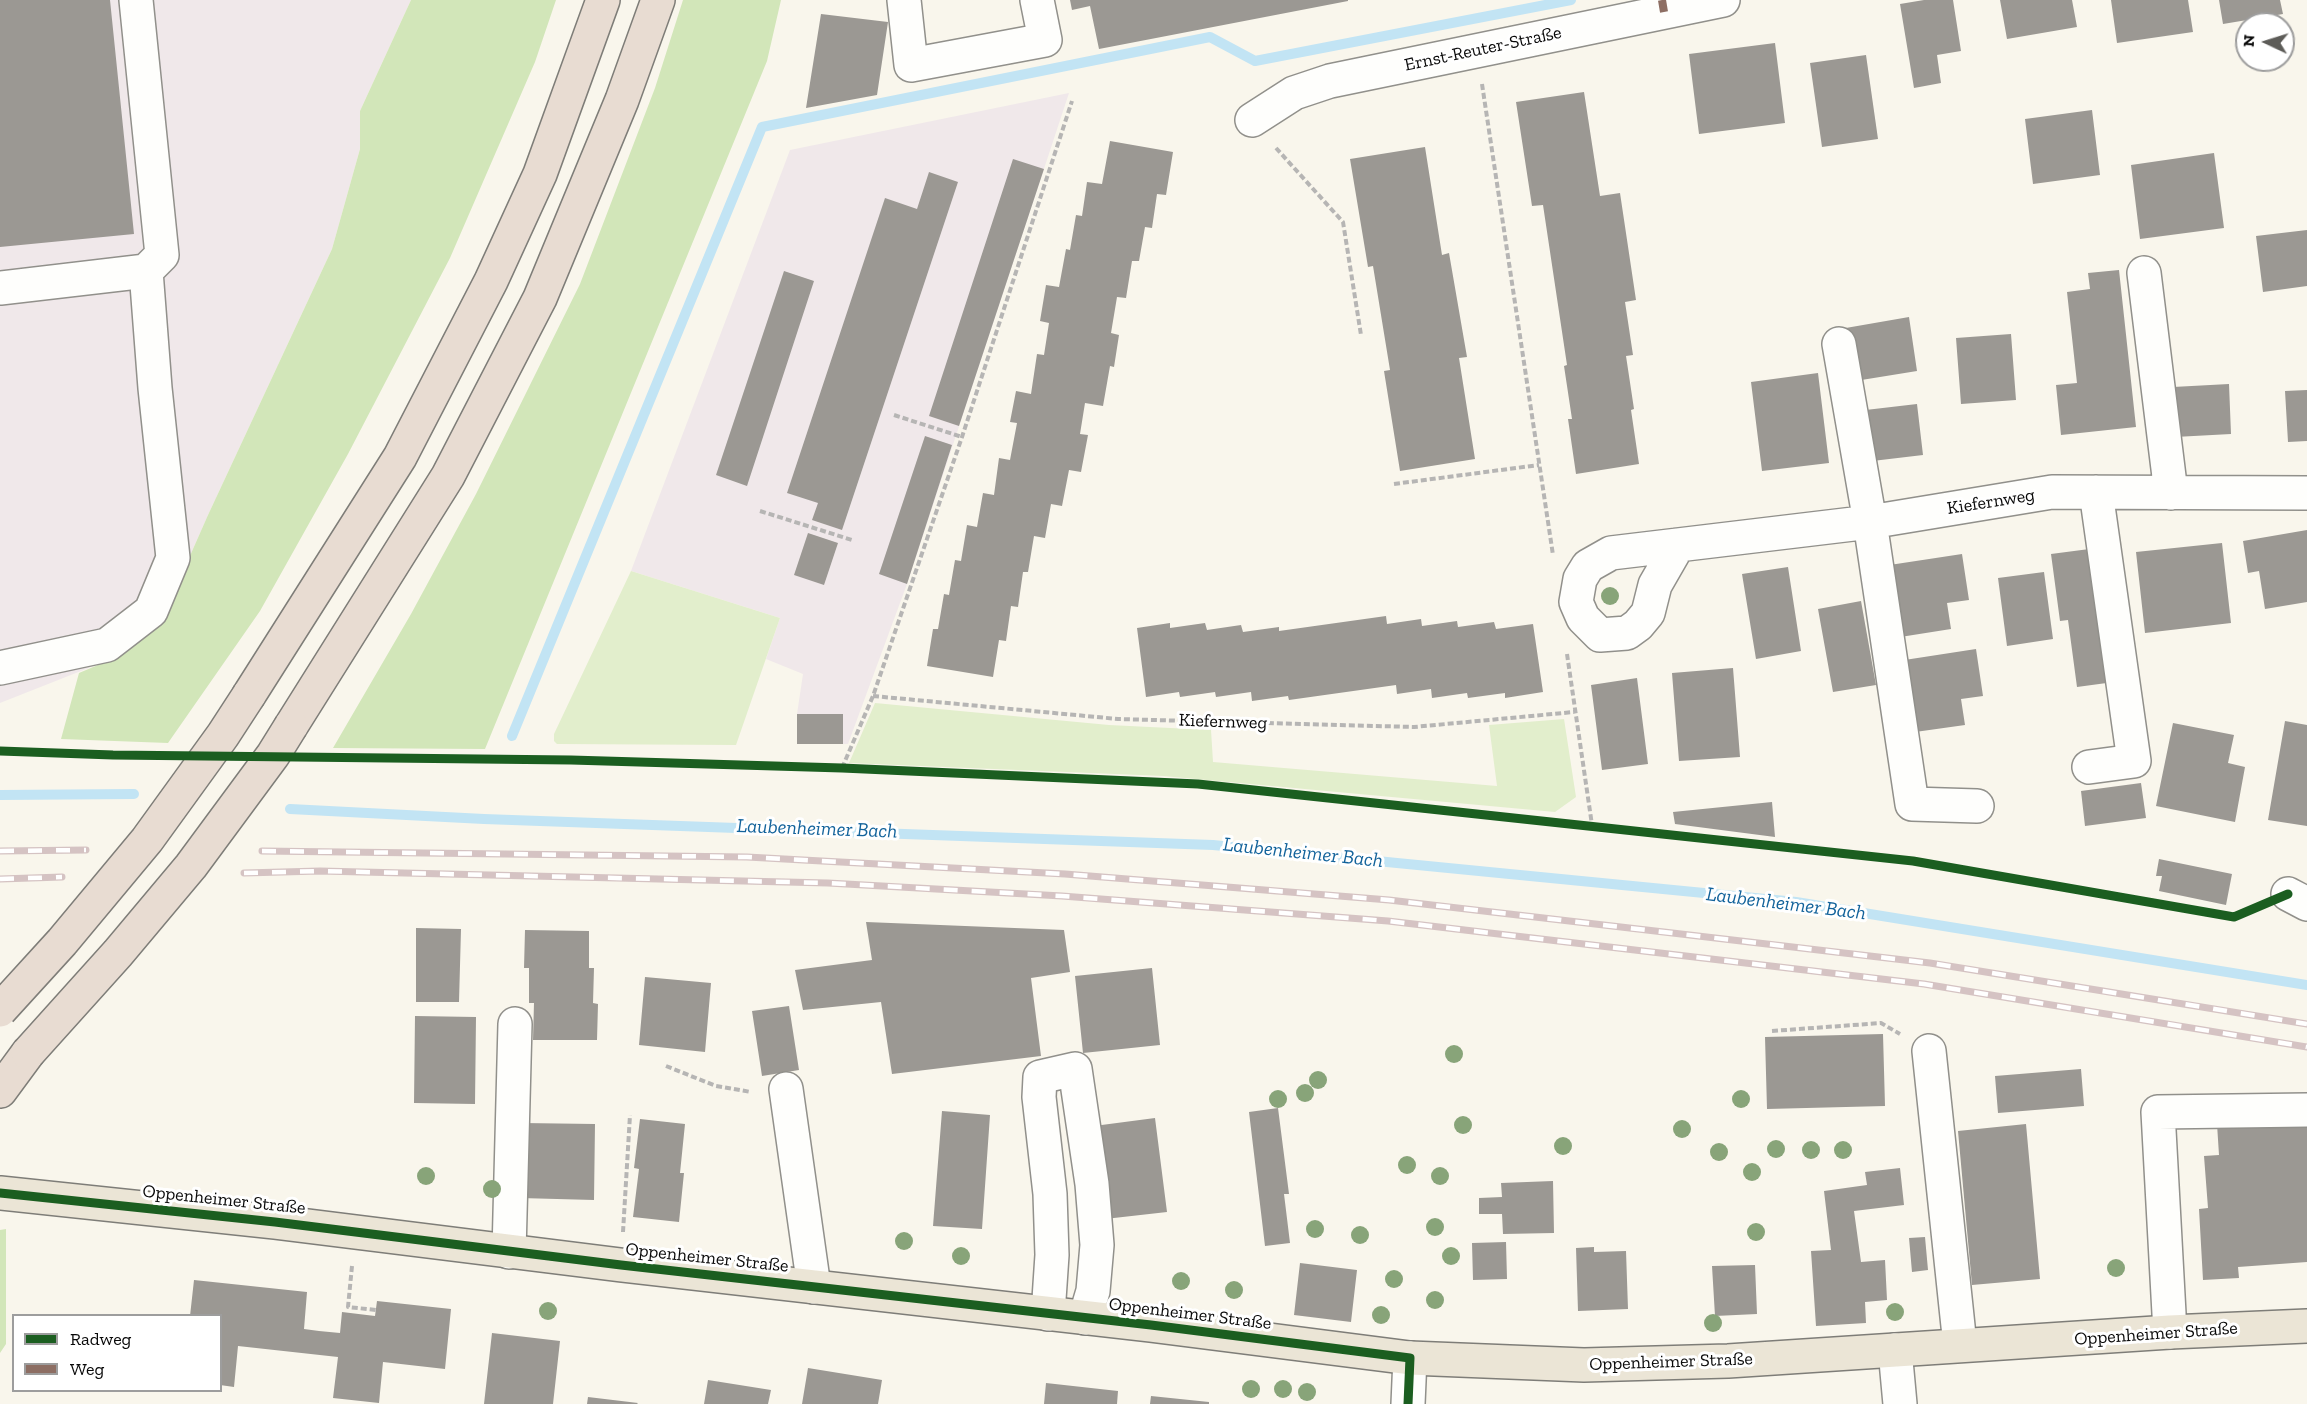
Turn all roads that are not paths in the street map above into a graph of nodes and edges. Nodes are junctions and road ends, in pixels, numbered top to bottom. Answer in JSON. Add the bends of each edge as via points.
{"nodes":[{"id":1,"x":136,"y":0,"type":"edge"},
{"id":2,"x":603,"y":0,"type":"edge"},
{"id":3,"x":658,"y":0,"type":"edge"},
{"id":4,"x":904,"y":0,"type":"edge"},
{"id":5,"x":1037,"y":0,"type":"edge"},
{"id":6,"x":1724,"y":0,"type":"edge"},
{"id":7,"x":1252,"y":120,"type":"road end"},
{"id":8,"x":147,"y":271,"type":"junction"},
{"id":9,"x":2144,"y":273,"type":"dead end"},
{"id":10,"x":0,"y":288,"type":"edge"},
{"id":11,"x":1839,"y":344,"type":"dead end"},
{"id":12,"x":2096,"y":492,"type":"junction"},
{"id":13,"x":2171,"y":493,"type":"junction"},
{"id":14,"x":2307,"y":493,"type":"edge"},
{"id":15,"x":1870,"y":522,"type":"junction"},
{"id":16,"x":1678,"y":545,"type":"dead end"},
{"id":17,"x":0,"y":668,"type":"edge"},
{"id":18,"x":2089,"y":767,"type":"dead end"},
{"id":19,"x":1977,"y":806,"type":"dead end"},
{"id":20,"x":0,"y":1010,"type":"edge"},
{"id":21,"x":515,"y":1024,"type":"dead end"},
{"id":22,"x":1929,"y":1051,"type":"road end"},
{"id":23,"x":10,"y":1073,"type":"edge"},
{"id":24,"x":0,"y":1091,"type":"edge"},
{"id":25,"x":786,"y":1093,"type":"road end"},
{"id":26,"x":2307,"y":1110,"type":"edge"},
{"id":27,"x":0,"y":1192,"type":"edge"},
{"id":28,"x":509,"y":1252,"type":"junction"},
{"id":29,"x":814,"y":1287,"type":"junction"},
{"id":30,"x":1048,"y":1314,"type":"junction"},
{"id":31,"x":1085,"y":1318,"type":"junction"},
{"id":32,"x":2307,"y":1326,"type":"edge"},
{"id":33,"x":2170,"y":1332,"type":"junction"},
{"id":34,"x":1960,"y":1346,"type":"junction"},
{"id":35,"x":1895,"y":1350,"type":"junction"},
{"id":36,"x":1410,"y":1358,"type":"junction"},
{"id":37,"x":1408,"y":1404,"type":"edge"},
{"id":38,"x":1900,"y":1404,"type":"edge"}],
"edges":[{"from":1,"to":8,"type":"street","via":[[162,255]]},
{"from":2,"to":20,"type":"highway","bridge":true,"via":[[540,174],[491,281],[400,458],[224,735],[147,840]]},
{"from":3,"to":23,"type":"highway","bridge":true,"via":[[622,100],[540,298],[448,476],[273,755],[191,866]]},
{"from":4,"to":5,"type":"street","via":[[911,65],[1044,40]]},
{"from":6,"to":7,"type":"street","name":"Ernst-Reuter-Straße","via":[[1330,81],[1294,93]]},
{"from":8,"to":10,"type":"street"},
{"from":8,"to":17,"type":"street","via":[[172,558],[151,611],[107,645]]},
{"from":9,"to":13,"type":"street"},
{"from":11,"to":15,"type":"street"},
{"from":12,"to":13,"type":"street","name":"Kiefernweg"},
{"from":12,"to":15,"type":"street","name":"Kiefernweg","via":[[2052,492]]},
{"from":12,"to":18,"type":"street","via":[[2134,761]]},
{"from":13,"to":14,"type":"street","name":"Kiefernweg"},
{"from":15,"to":16,"type":"street","name":"Kiefernweg"},
{"from":15,"to":19,"type":"street","via":[[1912,804]]},
{"from":21,"to":28,"type":"street"},
{"from":22,"to":34,"type":"street"},
{"from":23,"to":24,"type":"highway"},
{"from":25,"to":29,"type":"street"},
{"from":26,"to":33,"type":"street","via":[[2158,1112]]},
{"from":27,"to":28,"type":"main road","name":"Oppenheimer Straße"},
{"from":28,"to":29,"type":"main road","name":"Oppenheimer Straße"},
{"from":29,"to":30,"type":"main road","name":"Oppenheimer Straße"},
{"from":30,"to":31,"type":"main road","name":"Oppenheimer Straße"},
{"from":30,"to":31,"type":"street","via":[[1052,1255],[1050,1194],[1040,1077],[1075,1069],[1097,1245],[1093,1291]]},
{"from":31,"to":36,"type":"main road","name":"Oppenheimer Straße"},
{"from":32,"to":33,"type":"main road","name":"Oppenheimer Straße"},
{"from":33,"to":34,"type":"main road","name":"Oppenheimer Straße"},
{"from":34,"to":35,"type":"main road","name":"Oppenheimer Straße"},
{"from":35,"to":36,"type":"main road","name":"Oppenheimer Straße","via":[[1584,1365]]},
{"from":35,"to":38,"type":"street"},
{"from":36,"to":37,"type":"street"}]}
